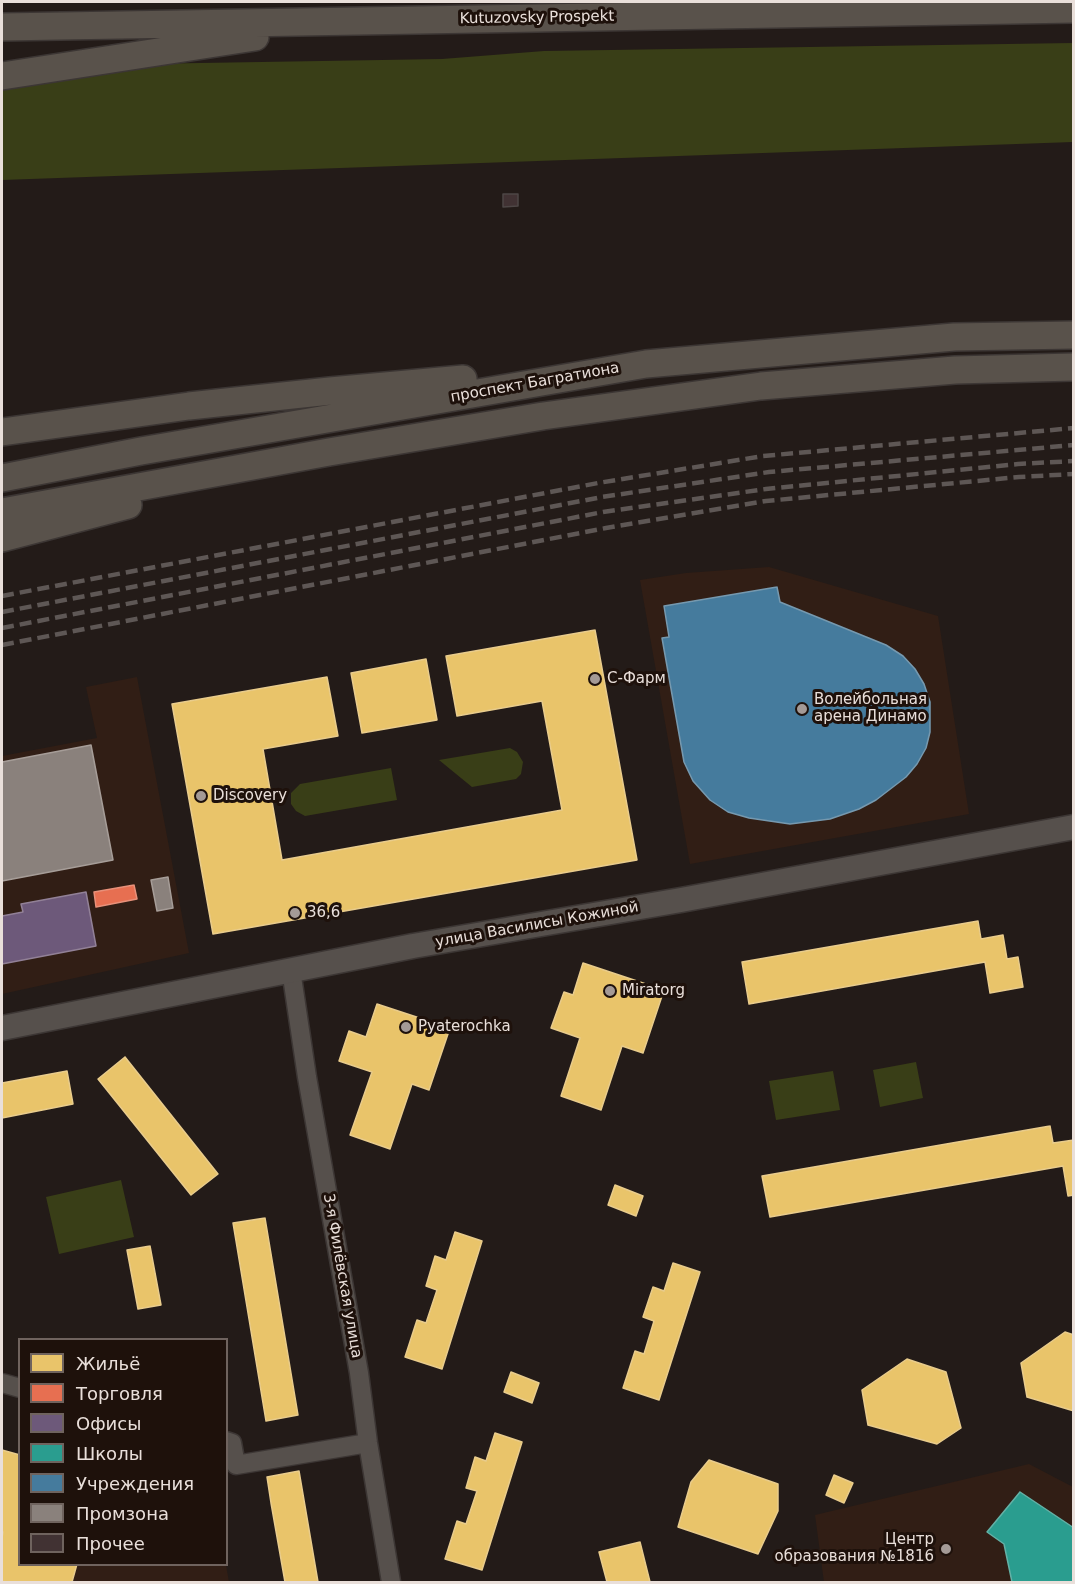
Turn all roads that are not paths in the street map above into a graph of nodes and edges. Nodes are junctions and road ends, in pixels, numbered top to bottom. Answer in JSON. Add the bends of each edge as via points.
{"nodes":[{"id":1,"x":1074,"y":9,"type":"edge"},
{"id":2,"x":350,"y":21,"type":"junction"},
{"id":3,"x":2,"y":27,"type":"edge"},
{"id":4,"x":2,"y":76,"type":"edge"},
{"id":5,"x":1074,"y":335,"type":"edge"},
{"id":6,"x":646,"y":364,"type":"junction"},
{"id":7,"x":1074,"y":367,"type":"edge"},
{"id":8,"x":4,"y":432,"type":"edge"},
{"id":9,"x":329,"y":452,"type":"junction"},
{"id":10,"x":2,"y":478,"type":"edge"},
{"id":11,"x":2,"y":512,"type":"edge"},
{"id":12,"x":2,"y":538,"type":"edge"},
{"id":13,"x":1074,"y":827,"type":"edge"},
{"id":14,"x":291,"y":970,"type":"junction"},
{"id":15,"x":2,"y":1028,"type":"edge"},
{"id":16,"x":2,"y":1383,"type":"edge"},
{"id":17,"x":18,"y":1387,"type":"edge"},
{"id":18,"x":228,"y":1442,"type":"edge"},
{"id":19,"x":368,"y":1443,"type":"junction"},
{"id":20,"x":391,"y":1582,"type":"edge"}],
"edges":[{"from":1,"to":2,"type":"main road","name":"Kutuzovsky Prospekt"},
{"from":2,"to":3,"type":"main road","name":"Kutuzovsky Prospekt"},
{"from":2,"to":4,"type":"main road"},
{"from":5,"to":6,"type":"main road","name":"проспект Багратиона","via":[[954,337]]},
{"from":6,"to":8,"type":"main road","via":[[330,391]]},
{"from":6,"to":10,"type":"main road","name":"проспект Багратиона"},
{"from":7,"to":9,"type":"main road","via":[[955,370],[761,386],[543,416]]},
{"from":9,"to":11,"type":"main road"},
{"from":9,"to":12,"type":"main road"},
{"from":13,"to":14,"type":"street","name":"улица Василисы Кожиной"},
{"from":14,"to":15,"type":"street","name":"улица Василисы Кожиной"},
{"from":14,"to":19,"type":"street","name":"3-я Филёвская улица"},
{"from":16,"to":17,"type":"street"},
{"from":18,"to":19,"type":"street","via":[[232,1443],[236,1465]]},
{"from":19,"to":20,"type":"street","name":"3-я Филёвская улица"}]}
